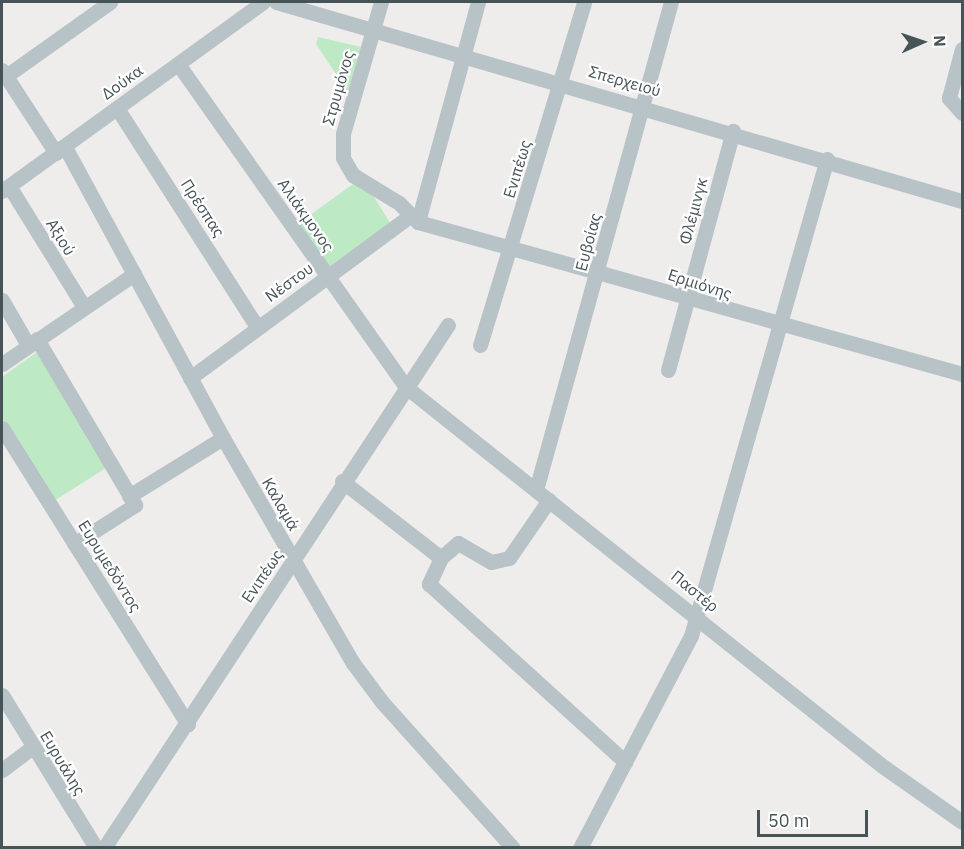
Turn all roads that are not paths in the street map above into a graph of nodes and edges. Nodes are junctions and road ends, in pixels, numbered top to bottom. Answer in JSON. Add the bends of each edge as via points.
{"nodes":[{"id":1,"x":110,"y":2,"type":"edge"},
{"id":2,"x":263,"y":2,"type":"edge"},
{"id":3,"x":276,"y":2,"type":"edge"},
{"id":4,"x":381,"y":2,"type":"edge"},
{"id":5,"x":478,"y":2,"type":"edge"},
{"id":6,"x":584,"y":2,"type":"edge"},
{"id":7,"x":671,"y":2,"type":"edge"},
{"id":8,"x":374,"y":30,"type":"junction"},
{"id":9,"x":963,"y":48,"type":"edge"},
{"id":10,"x":463,"y":54,"type":"junction"},
{"id":11,"x":178,"y":64,"type":"junction"},
{"id":12,"x":4,"y":73,"type":"edge"},
{"id":13,"x":561,"y":82,"type":"junction"},
{"id":14,"x":642,"y":105,"type":"junction"},
{"id":15,"x":117,"y":108,"type":"junction"},
{"id":16,"x":963,"y":113,"type":"edge"},
{"id":17,"x":733,"y":131,"type":"junction"},
{"id":18,"x":60,"y":150,"type":"junction"},
{"id":19,"x":827,"y":159,"type":"junction"},
{"id":20,"x":5,"y":189,"type":"edge"},
{"id":21,"x":963,"y":201,"type":"edge"},
{"id":22,"x":418,"y":221,"type":"junction"},
{"id":23,"x":510,"y":248,"type":"junction"},
{"id":24,"x":599,"y":272,"type":"junction"},
{"id":25,"x":134,"y":274,"type":"junction"},
{"id":26,"x":327,"y":277,"type":"junction"},
{"id":27,"x":688,"y":299,"type":"junction"},
{"id":28,"x":2,"y":300,"type":"edge"},
{"id":29,"x":84,"y":307,"type":"junction"},
{"id":30,"x":778,"y":324,"type":"junction"},
{"id":31,"x":448,"y":325,"type":"dead end"},
{"id":32,"x":257,"y":327,"type":"junction"},
{"id":33,"x":32,"y":342,"type":"junction"},
{"id":34,"x":480,"y":345,"type":"dead end"},
{"id":35,"x":2,"y":364,"type":"edge"},
{"id":36,"x":668,"y":370,"type":"dead end"},
{"id":37,"x":963,"y":374,"type":"edge"},
{"id":38,"x":190,"y":378,"type":"junction"},
{"id":39,"x":406,"y":387,"type":"junction"},
{"id":40,"x":2,"y":428,"type":"edge"},
{"id":41,"x":223,"y":438,"type":"junction"},
{"id":42,"x":342,"y":481,"type":"junction"},
{"id":43,"x":536,"y":490,"type":"junction"},
{"id":44,"x":129,"y":496,"type":"junction"},
{"id":45,"x":549,"y":500,"type":"junction"},
{"id":46,"x":74,"y":544,"type":"junction"},
{"id":47,"x":441,"y":558,"type":"junction"},
{"id":48,"x":294,"y":562,"type":"junction"},
{"id":49,"x":696,"y":615,"type":"junction"},
{"id":50,"x":2,"y":695,"type":"edge"},
{"id":51,"x":188,"y":723,"type":"junction"},
{"id":52,"x":32,"y":747,"type":"junction"},
{"id":53,"x":625,"y":762,"type":"junction"},
{"id":54,"x":2,"y":770,"type":"edge"},
{"id":55,"x":963,"y":822,"type":"edge"},
{"id":56,"x":96,"y":848,"type":"edge"},
{"id":57,"x":104,"y":848,"type":"edge"},
{"id":58,"x":513,"y":848,"type":"edge"},
{"id":59,"x":580,"y":848,"type":"edge"}],
"edges":[{"from":1,"to":12,"type":"street"},
{"from":2,"to":11,"type":"street","name":"Δούκα"},
{"from":3,"to":8,"type":"street","name":"Σπερχειού"},
{"from":4,"to":8,"type":"street","name":"Στρυμόνος"},
{"from":5,"to":10,"type":"street"},
{"from":6,"to":13,"type":"street","name":"Ενιπέως"},
{"from":7,"to":14,"type":"street","name":"Ευβοίας"},
{"from":8,"to":10,"type":"street","name":"Σπερχειού"},
{"from":8,"to":22,"type":"street","name":"Στρυμόνος","via":[[343,134],[343,158],[353,175],[399,203]]},
{"from":9,"to":16,"type":"street","via":[[949,98]]},
{"from":10,"to":13,"type":"street","name":"Σπερχειού"},
{"from":10,"to":22,"type":"street"},
{"from":11,"to":15,"type":"street","name":"Δούκα"},
{"from":11,"to":26,"type":"street","name":"Αλιάκμονος"},
{"from":12,"to":18,"type":"street","name":"Καλαμά"},
{"from":13,"to":14,"type":"street","name":"Σπερχειού"},
{"from":13,"to":23,"type":"street","name":"Ενιπέως"},
{"from":14,"to":17,"type":"street","name":"Σπερχειού"},
{"from":14,"to":24,"type":"street","name":"Ευβοίας"},
{"from":15,"to":18,"type":"street","name":"Δούκα"},
{"from":15,"to":32,"type":"street","name":"Πρέσπας"},
{"from":17,"to":19,"type":"street","name":"Σπερχειού"},
{"from":17,"to":27,"type":"street","name":"Φλέμινγκ"},
{"from":18,"to":20,"type":"street","name":"Δούκα"},
{"from":18,"to":25,"type":"street","name":"Καλαμά"},
{"from":19,"to":21,"type":"street","name":"Σπερχειού"},
{"from":19,"to":30,"type":"street"},
{"from":20,"to":29,"type":"street","name":"Αξιού"},
{"from":22,"to":23,"type":"street","name":"Ερμιόνης"},
{"from":22,"to":26,"type":"street","name":"Νέστου"},
{"from":23,"to":24,"type":"street","name":"Ερμιόνης"},
{"from":23,"to":34,"type":"street","name":"Ενιπέως"},
{"from":24,"to":27,"type":"street","name":"Ερμιόνης"},
{"from":24,"to":43,"type":"street","name":"Ευβοίας"},
{"from":25,"to":29,"type":"street"},
{"from":25,"to":38,"type":"street","name":"Καλαμά"},
{"from":26,"to":32,"type":"street","name":"Νέστου"},
{"from":26,"to":39,"type":"street","name":"Αλιάκμονος"},
{"from":27,"to":30,"type":"street","name":"Ερμιόνης"},
{"from":27,"to":36,"type":"street","name":"Φλέμινγκ"},
{"from":28,"to":33,"type":"street"},
{"from":29,"to":33,"type":"street"},
{"from":30,"to":37,"type":"street","name":"Ερμιόνης"},
{"from":30,"to":49,"type":"street"},
{"from":31,"to":39,"type":"street","name":"Ενιπέως"},
{"from":32,"to":38,"type":"street","name":"Νέστου"},
{"from":33,"to":35,"type":"street"},
{"from":33,"to":44,"type":"street"},
{"from":38,"to":41,"type":"street","name":"Καλαμά"},
{"from":39,"to":42,"type":"street","name":"Ενιπέως"},
{"from":39,"to":43,"type":"street","name":"Παστέρ"},
{"from":40,"to":46,"type":"street","name":"Ευρυμεδόντος"},
{"from":41,"to":44,"type":"street"},
{"from":41,"to":48,"type":"street","name":"Καλαμά"},
{"from":42,"to":47,"type":"street"},
{"from":42,"to":48,"type":"street","name":"Ενιπέως"},
{"from":43,"to":45,"type":"street","name":"Παστέρ"},
{"from":44,"to":46,"type":"street","via":[[135,505]]},
{"from":45,"to":47,"type":"street","via":[[502,562],[491,562],[463,543]]},
{"from":45,"to":49,"type":"street","name":"Παστέρ"},
{"from":46,"to":51,"type":"street","name":"Ευρυμεδόντος"},
{"from":47,"to":53,"type":"street","via":[[429,577],[431,589]]},
{"from":48,"to":51,"type":"street","name":"Ενιπέως"},
{"from":48,"to":58,"type":"street","name":"Καλαμά","via":[[370,688]]},
{"from":49,"to":53,"type":"street","via":[[690,636]]},
{"from":49,"to":55,"type":"street","name":"Παστέρ","via":[[881,765]]},
{"from":50,"to":52,"type":"street","name":"Ευρυάλης"},
{"from":51,"to":57,"type":"street","name":"Ενιπέως"},
{"from":52,"to":54,"type":"street"},
{"from":52,"to":56,"type":"street","name":"Ευρυάλης"},
{"from":53,"to":59,"type":"street"}]}
